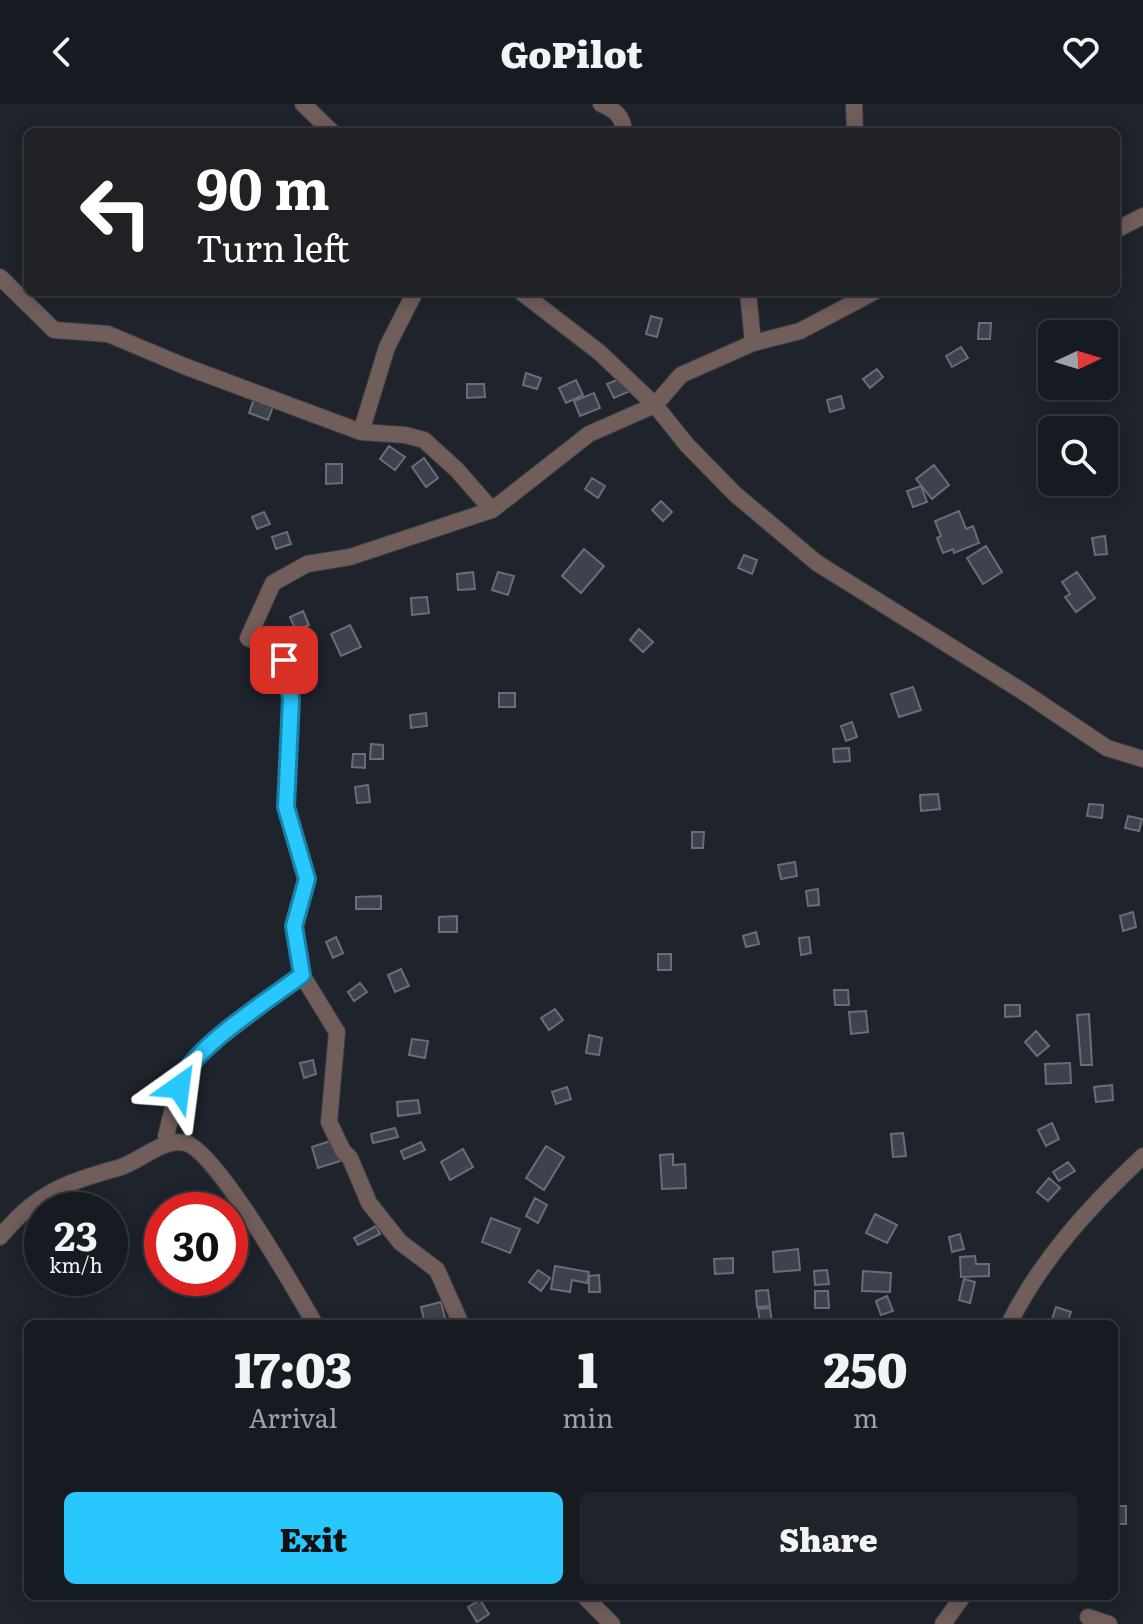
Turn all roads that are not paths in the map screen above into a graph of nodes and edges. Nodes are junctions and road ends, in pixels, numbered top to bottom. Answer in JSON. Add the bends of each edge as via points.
{"nodes":[{"id":1,"x":303,"y":104,"type":"edge"},
{"id":2,"x":601,"y":104,"type":"edge"},
{"id":3,"x":854,"y":104,"type":"edge"},
{"id":4,"x":328,"y":128,"type":"edge"},
{"id":5,"x":624,"y":128,"type":"edge"},
{"id":6,"x":855,"y":128,"type":"edge"},
{"id":7,"x":1143,"y":216,"type":"edge"},
{"id":8,"x":1120,"y":228,"type":"edge"},
{"id":9,"x":0,"y":277,"type":"edge"},
{"id":10,"x":413,"y":296,"type":"edge"},
{"id":11,"x":526,"y":296,"type":"edge"},
{"id":12,"x":748,"y":296,"type":"edge"},
{"id":13,"x":866,"y":296,"type":"edge"},
{"id":14,"x":753,"y":343,"type":"junction"},
{"id":15,"x":655,"y":405,"type":"junction"},
{"id":16,"x":361,"y":432,"type":"junction"},
{"id":17,"x":492,"y":510,"type":"junction"},
{"id":18,"x":1143,"y":759,"type":"edge"},
{"id":19,"x":302,"y":975,"type":"junction"},
{"id":20,"x":166,"y":1136,"type":"dead end"},
{"id":21,"x":1143,"y":1156,"type":"edge"},
{"id":22,"x":0,"y":1237,"type":"edge"},
{"id":23,"x":313,"y":1320,"type":"edge"},
{"id":24,"x":459,"y":1320,"type":"edge"},
{"id":25,"x":1011,"y":1320,"type":"edge"},
{"id":26,"x":588,"y":1600,"type":"edge"},
{"id":27,"x":960,"y":1600,"type":"edge"},
{"id":28,"x":1088,"y":1617,"type":"dead end"},
{"id":29,"x":612,"y":1624,"type":"edge"},
{"id":30,"x":943,"y":1624,"type":"edge"},
{"id":31,"x":1109,"y":1624,"type":"edge"}],
"edges":[{"from":1,"to":4,"type":"street"},
{"from":2,"to":5,"type":"street","via":[[618,114]]},
{"from":3,"to":6,"type":"street"},
{"from":7,"to":8,"type":"street"},
{"from":9,"to":16,"type":"street","via":[[54,330],[108,334]]},
{"from":10,"to":16,"type":"street","via":[[387,347]]},
{"from":11,"to":15,"type":"street","via":[[599,352]]},
{"from":12,"to":14,"type":"street"},
{"from":13,"to":14,"type":"street","via":[[800,331]]},
{"from":14,"to":15,"type":"street","via":[[681,375]]},
{"from":15,"to":17,"type":"street","via":[[589,434]]},
{"from":15,"to":18,"type":"street","via":[[735,494],[817,563],[1107,748]]},
{"from":16,"to":17,"type":"street","via":[[424,440]]},
{"from":17,"to":19,"type":"street","via":[[350,557],[307,564],[273,583],[248,638],[276,649],[284,660],[291,699],[286,807],[307,879],[294,926]]},
{"from":19,"to":20,"type":"street","via":[[203,1050],[181,1076]]},
{"from":19,"to":24,"type":"street","via":[[337,1032],[329,1122],[369,1203],[400,1242],[437,1270]]},
{"from":21,"to":25,"type":"street","via":[[1064,1240]]},
{"from":22,"to":23,"type":"street","via":[[56,1187],[128,1165],[166,1143],[185,1143],[214,1169],[273,1249]]},
{"from":26,"to":29,"type":"street"},
{"from":27,"to":30,"type":"street"},
{"from":28,"to":31,"type":"street"}]}
